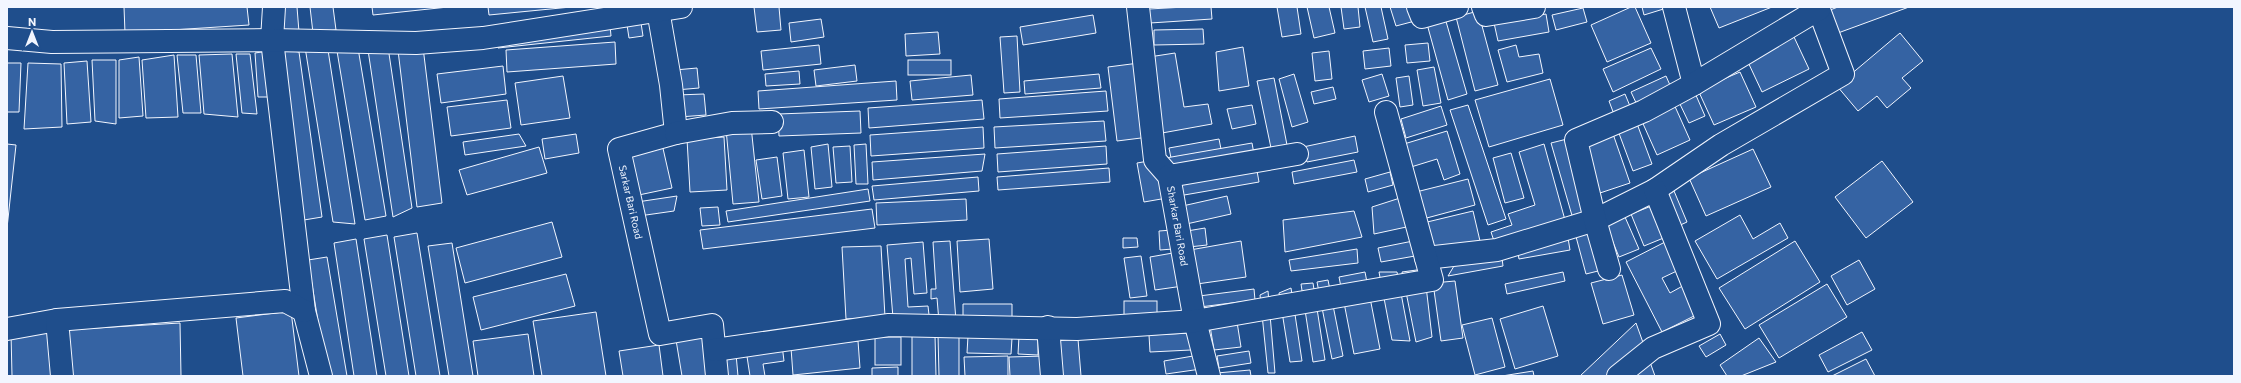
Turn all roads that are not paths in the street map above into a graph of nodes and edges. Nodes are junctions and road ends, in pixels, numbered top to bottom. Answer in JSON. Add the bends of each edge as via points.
{"nodes":[{"id":1,"x":274,"y":7,"type":"edge"},
{"id":2,"x":681,"y":7,"type":"edge"},
{"id":3,"x":1138,"y":7,"type":"edge"},
{"id":4,"x":1418,"y":7,"type":"edge"},
{"id":5,"x":1457,"y":7,"type":"edge"},
{"id":6,"x":1483,"y":7,"type":"edge"},
{"id":7,"x":1534,"y":7,"type":"edge"},
{"id":8,"x":1674,"y":7,"type":"edge"},
{"id":9,"x":1819,"y":8,"type":"edge"},
{"id":10,"x":658,"y":10,"type":"junction"},
{"id":11,"x":7,"y":38,"type":"edge"},
{"id":12,"x":272,"y":40,"type":"junction"},
{"id":13,"x":1694,"y":84,"type":"junction"},
{"id":14,"x":1386,"y":112,"type":"dead end"},
{"id":15,"x":772,"y":122,"type":"dead end"},
{"id":16,"x":676,"y":132,"type":"junction"},
{"id":17,"x":1297,"y":154,"type":"dead end"},
{"id":18,"x":1169,"y":176,"type":"junction"},
{"id":19,"x":1655,"y":190,"type":"junction"},
{"id":20,"x":1595,"y":220,"type":"junction"},
{"id":21,"x":1426,"y":258,"type":"junction"},
{"id":22,"x":1609,"y":269,"type":"dead end"},
{"id":23,"x":304,"y":311,"type":"junction"},
{"id":24,"x":57,"y":320,"type":"junction"},
{"id":25,"x":1195,"y":321,"type":"junction"},
{"id":26,"x":1048,"y":328,"type":"junction"},
{"id":27,"x":7,"y":329,"type":"edge"},
{"id":28,"x":715,"y":350,"type":"junction"},
{"id":29,"x":62,"y":376,"type":"edge"},
{"id":30,"x":321,"y":376,"type":"edge"},
{"id":31,"x":716,"y":376,"type":"edge"},
{"id":32,"x":1052,"y":376,"type":"edge"},
{"id":33,"x":1209,"y":376,"type":"edge"},
{"id":34,"x":1618,"y":376,"type":"edge"}],
"edges":[{"from":1,"to":12,"type":"street"},
{"from":2,"to":10,"type":"street"},
{"from":3,"to":18,"type":"street","name":"Sharkar Bari Road","via":[[1155,160]]},
{"from":4,"to":5,"type":"street","via":[[1422,16]]},
{"from":6,"to":7,"type":"street","via":[[1486,15]]},
{"from":8,"to":13,"type":"street"},
{"from":9,"to":13,"type":"street"},
{"from":9,"to":19,"type":"street","via":[[1843,74],[1721,145]]},
{"from":10,"to":12,"type":"street","via":[[483,38],[416,43]]},
{"from":10,"to":16,"type":"street"},
{"from":11,"to":12,"type":"street","via":[[52,42]]},
{"from":12,"to":23,"type":"street"},
{"from":13,"to":20,"type":"street","via":[[1644,111],[1576,140]]},
{"from":14,"to":21,"type":"street"},
{"from":15,"to":16,"type":"street","via":[[732,123]]},
{"from":16,"to":28,"type":"street","name":"Sarkar Bari Road","via":[[619,149],[660,334],[712,325]]},
{"from":17,"to":18,"type":"street"},
{"from":18,"to":25,"type":"street","name":"Sharkar Bari Road"},
{"from":19,"to":20,"type":"street"},
{"from":19,"to":34,"type":"street","via":[[1709,324],[1653,348]]},
{"from":20,"to":21,"type":"street","via":[[1497,250]]},
{"from":20,"to":22,"type":"street"},
{"from":21,"to":25,"type":"street","via":[[1432,280]]},
{"from":23,"to":24,"type":"street","via":[[285,301]]},
{"from":23,"to":30,"type":"street"},
{"from":24,"to":27,"type":"street"},
{"from":24,"to":29,"type":"street"},
{"from":25,"to":26,"type":"street","via":[[1077,329]]},
{"from":25,"to":33,"type":"street","name":"Sharkar Bari Road"},
{"from":26,"to":28,"type":"street","via":[[889,325]]},
{"from":26,"to":32,"type":"street"},
{"from":28,"to":31,"type":"street","name":"Sarkar Bari Road"}]}
